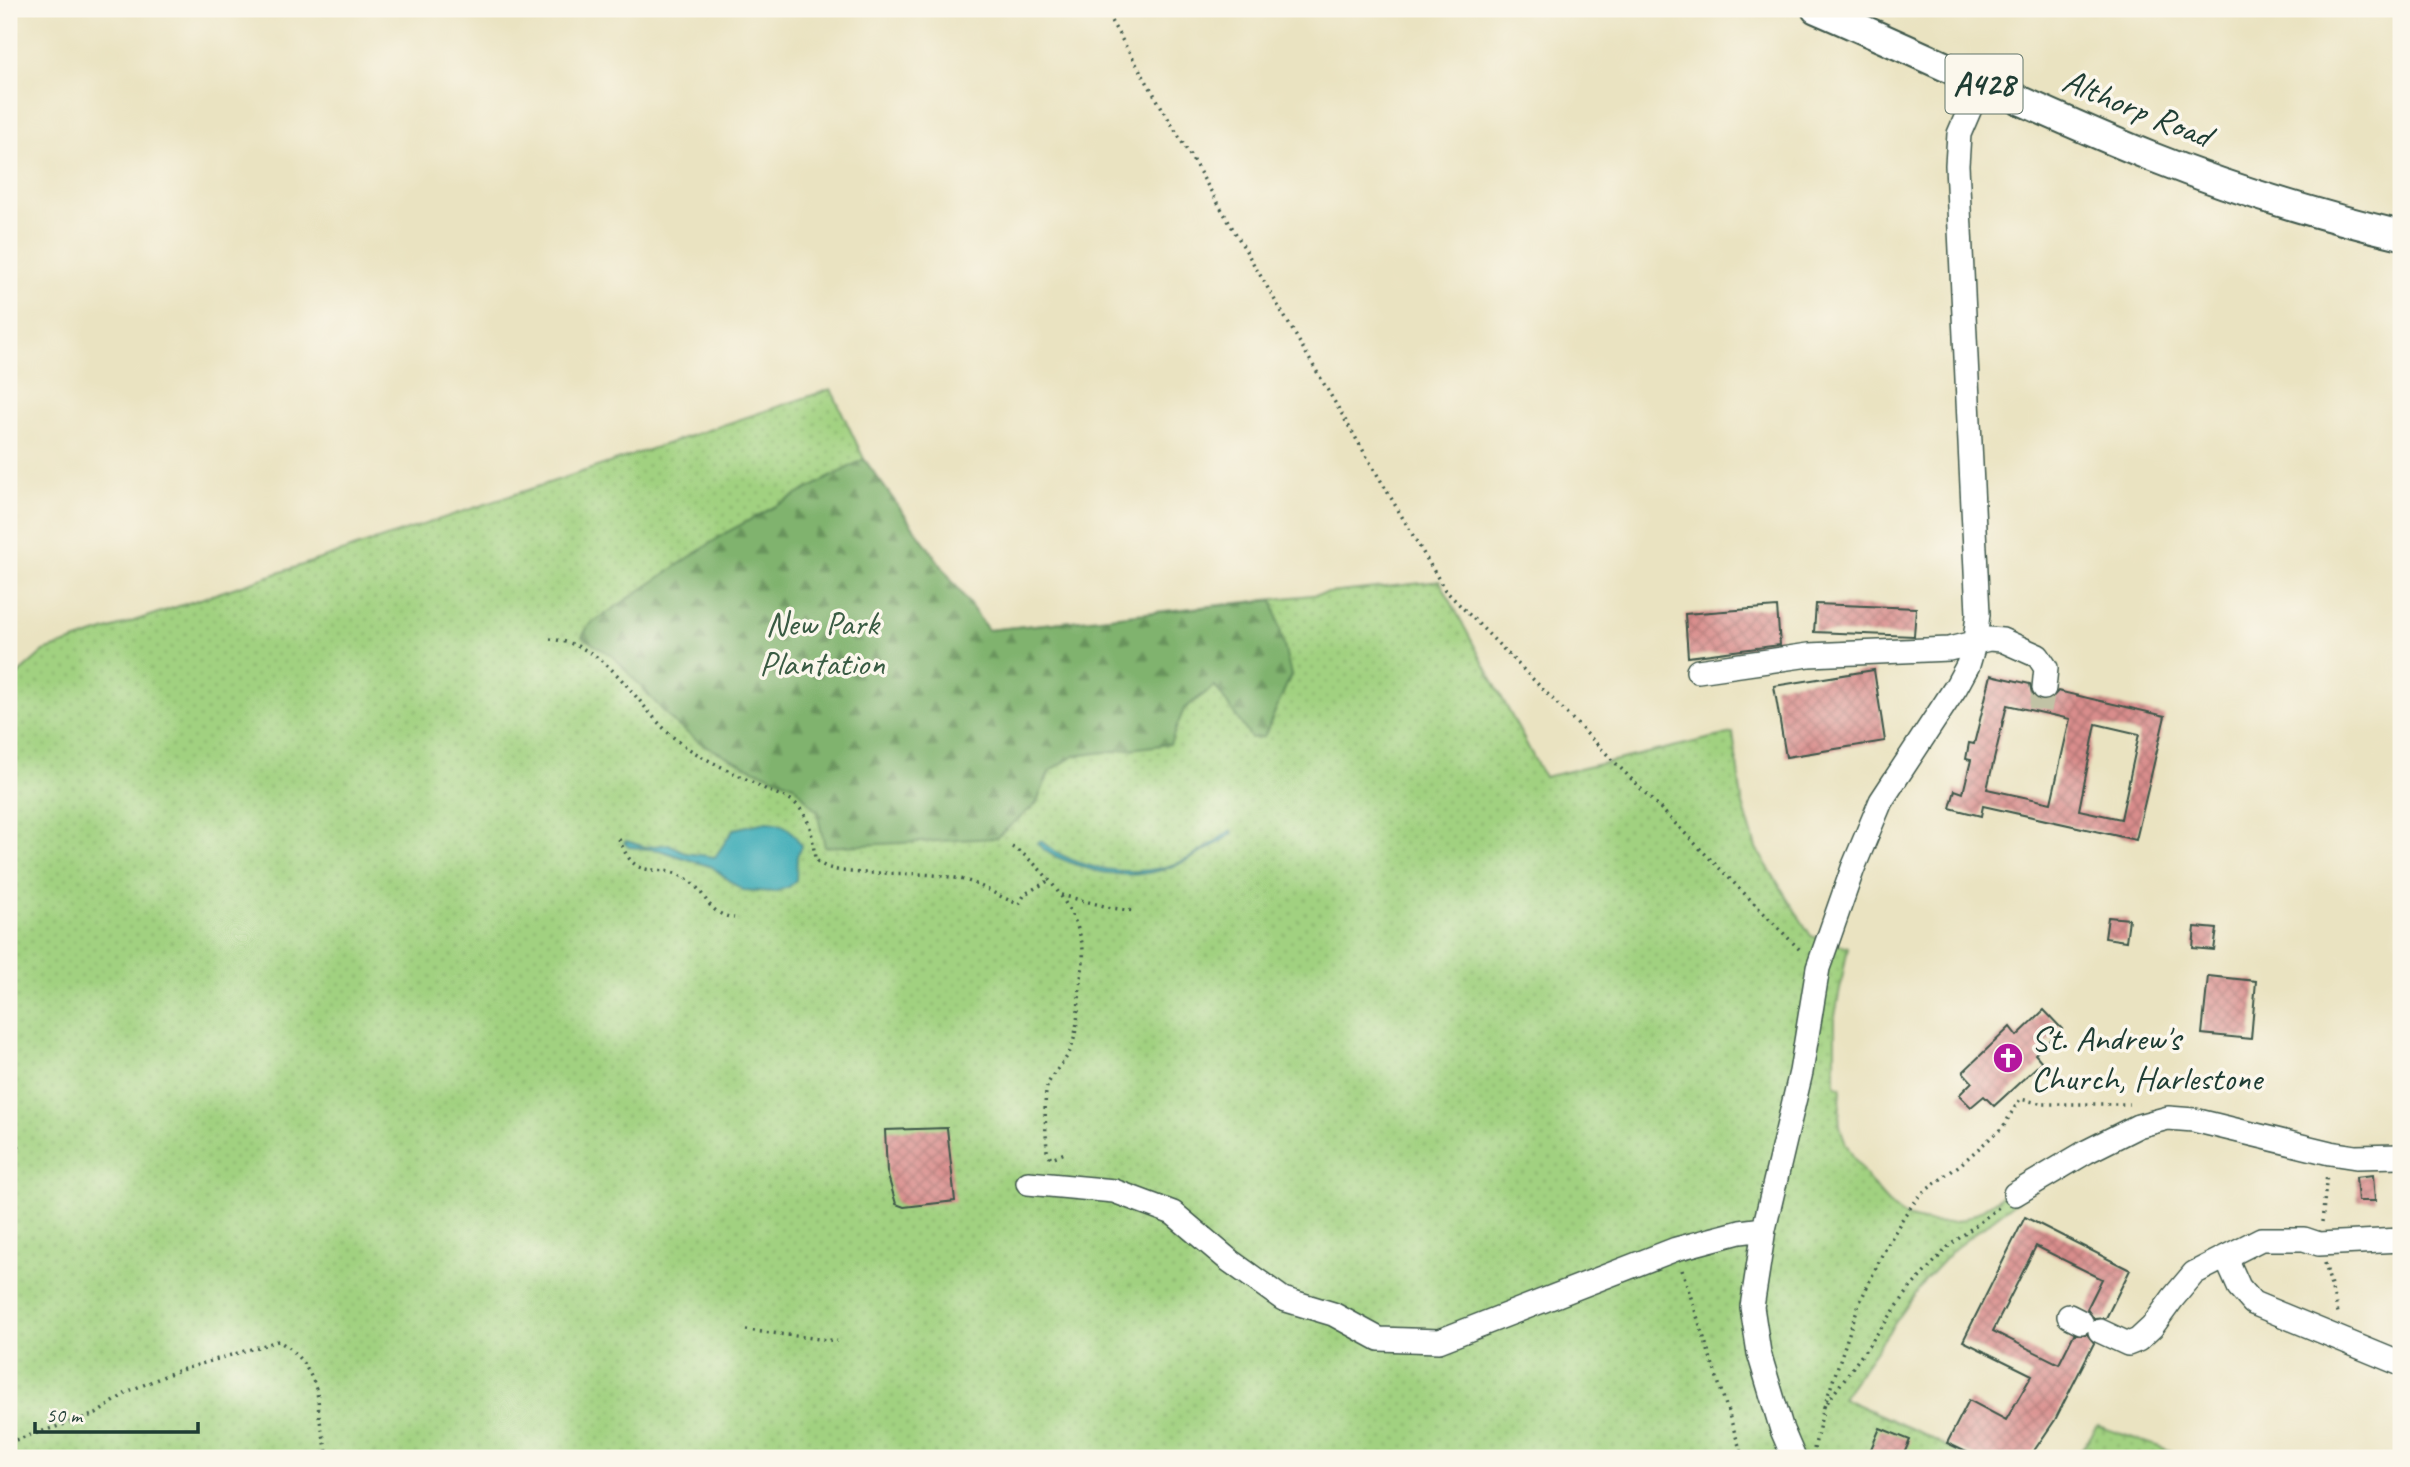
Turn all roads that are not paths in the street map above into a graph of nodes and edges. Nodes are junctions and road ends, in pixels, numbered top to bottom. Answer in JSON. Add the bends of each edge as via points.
{"nodes":[{"id":1,"x":1816,"y":9,"type":"edge"},
{"id":2,"x":1981,"y":83,"type":"junction"},
{"id":3,"x":2401,"y":235,"type":"edge"},
{"id":4,"x":1975,"y":641,"type":"junction"},
{"id":5,"x":1699,"y":671,"type":"dead end"},
{"id":6,"x":2045,"y":688,"type":"tunnel mouth"},
{"id":7,"x":2401,"y":1156,"type":"edge"},
{"id":8,"x":1028,"y":1183,"type":"dead end"},
{"id":9,"x":2015,"y":1194,"type":"road end"},
{"id":10,"x":1764,"y":1229,"type":"junction"},
{"id":11,"x":2401,"y":1240,"type":"edge"},
{"id":12,"x":2226,"y":1258,"type":"junction"},
{"id":13,"x":2083,"y":1323,"type":"dead end"},
{"id":14,"x":2401,"y":1364,"type":"edge"},
{"id":15,"x":1794,"y":1458,"type":"edge"}],
"edges":[{"from":1,"to":2,"type":"main road","name":"Althorp Road","number":"A428"},
{"from":2,"to":3,"type":"main road","name":"Althorp Road","number":"A428","via":[[2182,168]]},
{"from":2,"to":4,"type":"street","via":[[1959,134],[1957,166],[1978,614]]},
{"from":4,"to":5,"type":"street","via":[[1949,649],[1809,655]]},
{"from":4,"to":6,"type":"street","via":[[2002,640],[2038,656],[2046,667]]},
{"from":4,"to":10,"type":"street","via":[[1956,687],[1881,801],[1853,867],[1818,968],[1801,1072]]},
{"from":7,"to":9,"type":"street","via":[[2330,1153],[2194,1120],[2168,1118],[2138,1126],[2085,1152]]},
{"from":8,"to":10,"type":"street","via":[[1114,1191],[1173,1213],[1283,1299],[1333,1314],[1380,1339],[1439,1341],[1676,1249]]},
{"from":10,"to":15,"type":"street","via":[[1752,1307],[1759,1353]]},
{"from":11,"to":12,"type":"street","via":[[2319,1244],[2261,1238]]},
{"from":12,"to":13,"type":"street","via":[[2194,1273],[2138,1340],[2128,1344]]},
{"from":12,"to":14,"type":"street","via":[[2239,1287],[2253,1303]]}]}
